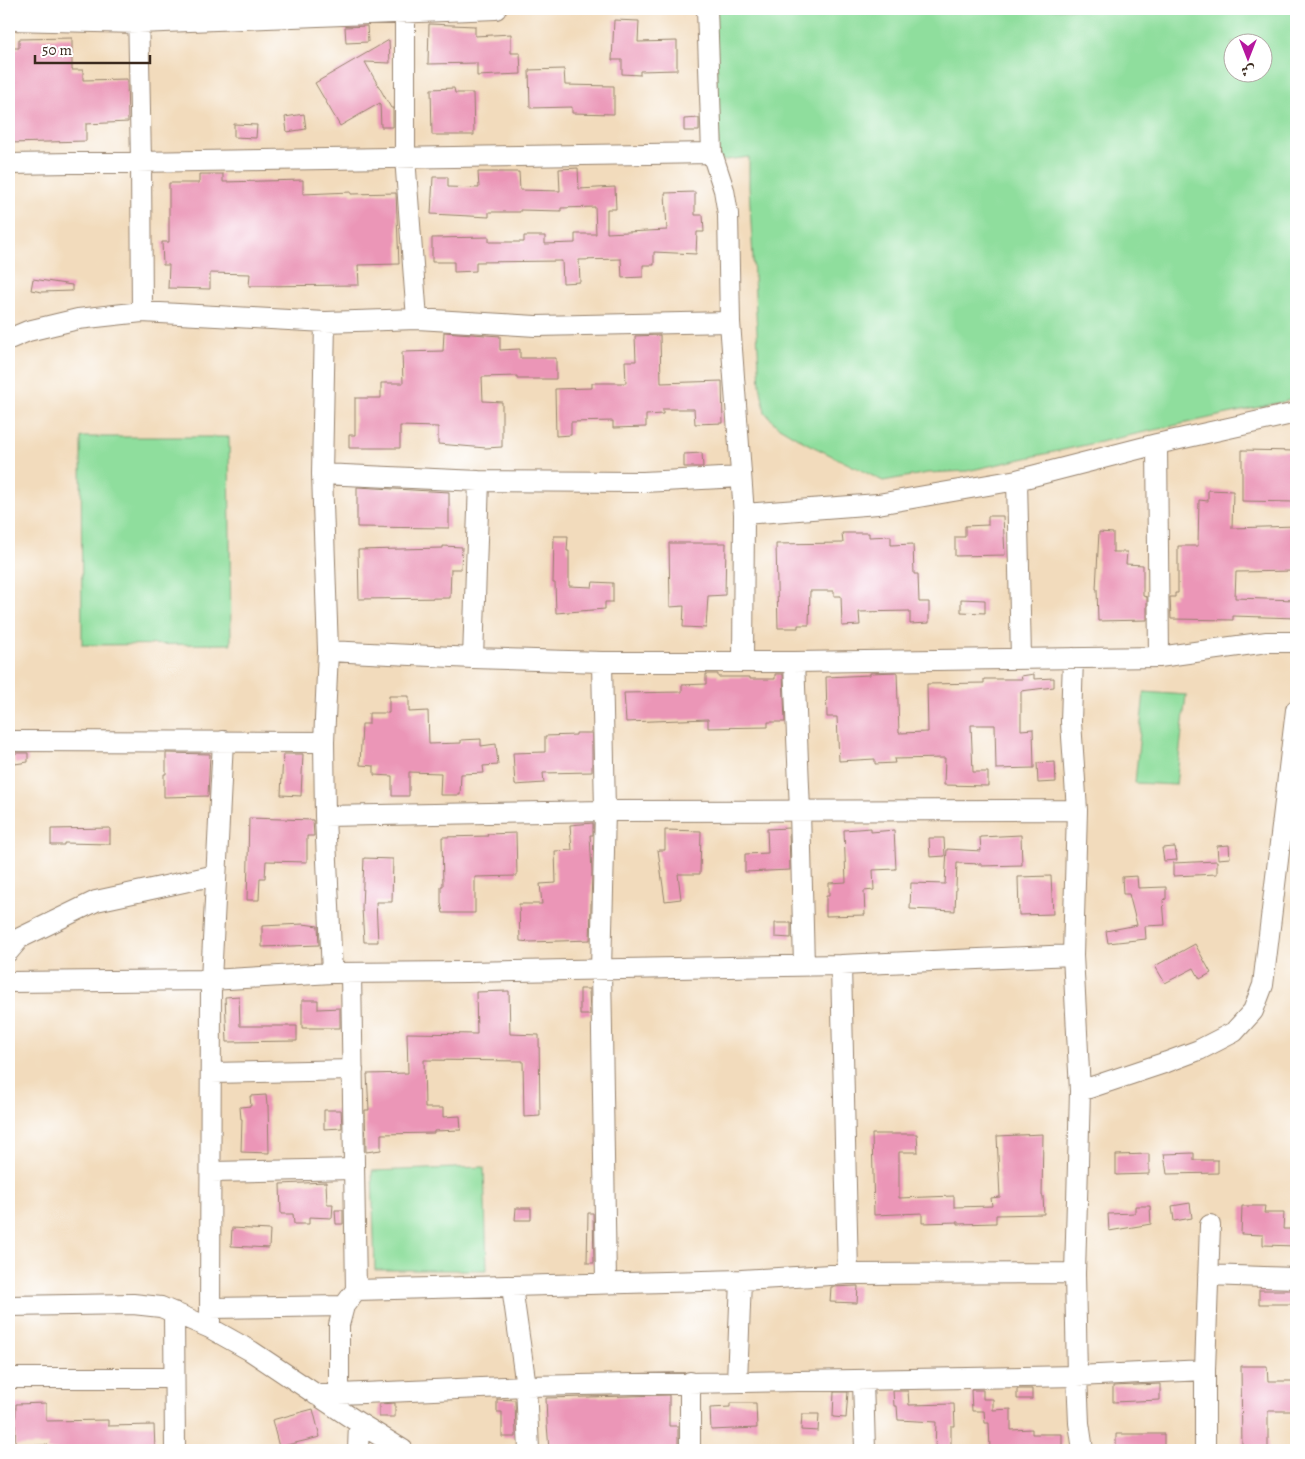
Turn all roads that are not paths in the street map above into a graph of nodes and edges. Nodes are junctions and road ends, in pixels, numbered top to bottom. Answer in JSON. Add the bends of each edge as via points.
{"nodes":[{"id":1,"x":496,"y":9,"type":"edge"},
{"id":2,"x":707,"y":9,"type":"edge"},
{"id":3,"x":405,"y":11,"type":"edge"},
{"id":4,"x":138,"y":16,"type":"edge"},
{"id":5,"x":9,"y":20,"type":"edge"},
{"id":6,"x":712,"y":153,"type":"junction"},
{"id":7,"x":405,"y":157,"type":"junction"},
{"id":8,"x":141,"y":162,"type":"junction"},
{"id":9,"x":9,"y":164,"type":"edge"},
{"id":10,"x":142,"y":312,"type":"junction"},
{"id":11,"x":417,"y":319,"type":"junction"},
{"id":12,"x":325,"y":322,"type":"junction"},
{"id":13,"x":730,"y":322,"type":"junction"},
{"id":14,"x":9,"y":339,"type":"edge"},
{"id":15,"x":1296,"y":413,"type":"edge"},
{"id":16,"x":1157,"y":444,"type":"junction"},
{"id":17,"x":322,"y":474,"type":"junction"},
{"id":18,"x":741,"y":477,"type":"junction"},
{"id":19,"x":1017,"y":480,"type":"junction"},
{"id":20,"x":479,"y":481,"type":"junction"},
{"id":21,"x":744,"y":514,"type":"junction"},
{"id":22,"x":1296,"y":642,"type":"edge"},
{"id":23,"x":328,"y":651,"type":"junction"},
{"id":24,"x":1159,"y":657,"type":"junction"},
{"id":25,"x":473,"y":658,"type":"junction"},
{"id":26,"x":1021,"y":658,"type":"junction"},
{"id":27,"x":1073,"y":658,"type":"junction"},
{"id":28,"x":743,"y":661,"type":"junction"},
{"id":29,"x":602,"y":662,"type":"junction"},
{"id":30,"x":794,"y":662,"type":"junction"},
{"id":31,"x":1296,"y":710,"type":"edge"},
{"id":32,"x":9,"y":740,"type":"edge"},
{"id":33,"x":223,"y":741,"type":"junction"},
{"id":34,"x":324,"y":742,"type":"junction"},
{"id":35,"x":1077,"y":810,"type":"junction"},
{"id":36,"x":605,"y":811,"type":"junction"},
{"id":37,"x":800,"y":811,"type":"junction"},
{"id":38,"x":325,"y":816,"type":"junction"},
{"id":39,"x":216,"y":875,"type":"junction"},
{"id":40,"x":9,"y":951,"type":"edge"},
{"id":41,"x":1073,"y":955,"type":"junction"},
{"id":42,"x":804,"y":965,"type":"junction"},
{"id":43,"x":841,"y":965,"type":"junction"},
{"id":44,"x":601,"y":969,"type":"junction"},
{"id":45,"x":341,"y":973,"type":"junction"},
{"id":46,"x":211,"y":980,"type":"junction"},
{"id":47,"x":9,"y":982,"type":"edge"},
{"id":48,"x":353,"y":1070,"type":"junction"},
{"id":49,"x":211,"y":1073,"type":"junction"},
{"id":50,"x":1080,"y":1091,"type":"junction"},
{"id":51,"x":354,"y":1169,"type":"junction"},
{"id":52,"x":210,"y":1172,"type":"junction"},
{"id":53,"x":1210,"y":1225,"type":"dead end"},
{"id":54,"x":1075,"y":1273,"type":"junction"},
{"id":55,"x":848,"y":1274,"type":"junction"},
{"id":56,"x":1208,"y":1275,"type":"junction"},
{"id":57,"x":1296,"y":1278,"type":"edge"},
{"id":58,"x":741,"y":1280,"type":"junction"},
{"id":59,"x":606,"y":1282,"type":"junction"},
{"id":60,"x":512,"y":1287,"type":"junction"},
{"id":61,"x":350,"y":1298,"type":"junction"},
{"id":62,"x":9,"y":1306,"type":"edge"},
{"id":63,"x":174,"y":1312,"type":"junction"},
{"id":64,"x":210,"y":1318,"type":"junction"},
{"id":65,"x":1205,"y":1370,"type":"junction"},
{"id":66,"x":1077,"y":1376,"type":"junction"},
{"id":67,"x":9,"y":1378,"type":"edge"},
{"id":68,"x":174,"y":1378,"type":"junction"},
{"id":69,"x":864,"y":1380,"type":"junction"},
{"id":70,"x":738,"y":1381,"type":"junction"},
{"id":71,"x":690,"y":1382,"type":"junction"},
{"id":72,"x":526,"y":1386,"type":"junction"},
{"id":73,"x":339,"y":1394,"type":"junction"},
{"id":74,"x":316,"y":1395,"type":"junction"},
{"id":75,"x":358,"y":1423,"type":"junction"},
{"id":76,"x":174,"y":1450,"type":"edge"},
{"id":77,"x":358,"y":1450,"type":"edge"},
{"id":78,"x":403,"y":1450,"type":"edge"},
{"id":79,"x":529,"y":1450,"type":"edge"},
{"id":80,"x":690,"y":1450,"type":"edge"},
{"id":81,"x":865,"y":1450,"type":"edge"},
{"id":82,"x":1083,"y":1450,"type":"edge"},
{"id":83,"x":1205,"y":1450,"type":"edge"}],
"edges":[{"from":1,"to":3,"type":"street"},
{"from":2,"to":6,"type":"street"},
{"from":3,"to":4,"type":"street"},
{"from":3,"to":7,"type":"street"},
{"from":4,"to":5,"type":"street"},
{"from":4,"to":8,"type":"street"},
{"from":6,"to":7,"type":"street"},
{"from":6,"to":13,"type":"street","via":[[728,214]]},
{"from":7,"to":8,"type":"street"},
{"from":7,"to":11,"type":"street"},
{"from":8,"to":9,"type":"street"},
{"from":8,"to":10,"type":"street"},
{"from":10,"to":12,"type":"street"},
{"from":10,"to":14,"type":"street","via":[[78,319]]},
{"from":11,"to":12,"type":"street"},
{"from":11,"to":13,"type":"street","via":[[536,326]]},
{"from":12,"to":17,"type":"street"},
{"from":13,"to":18,"type":"street"},
{"from":15,"to":16,"type":"street"},
{"from":16,"to":19,"type":"street"},
{"from":16,"to":24,"type":"street"},
{"from":17,"to":20,"type":"street"},
{"from":17,"to":23,"type":"street"},
{"from":18,"to":20,"type":"street","via":[[643,482]]},
{"from":18,"to":21,"type":"street"},
{"from":19,"to":21,"type":"street","via":[[878,504]]},
{"from":19,"to":26,"type":"street"},
{"from":20,"to":25,"type":"street"},
{"from":21,"to":28,"type":"street"},
{"from":22,"to":24,"type":"street","via":[[1267,642]]},
{"from":23,"to":25,"type":"street"},
{"from":23,"to":34,"type":"street"},
{"from":24,"to":27,"type":"street"},
{"from":25,"to":29,"type":"street"},
{"from":26,"to":27,"type":"street"},
{"from":26,"to":30,"type":"street"},
{"from":27,"to":35,"type":"street","via":[[1071,722]]},
{"from":28,"to":29,"type":"street"},
{"from":28,"to":30,"type":"street"},
{"from":29,"to":36,"type":"street"},
{"from":30,"to":37,"type":"street"},
{"from":31,"to":50,"type":"street","via":[[1263,985],[1253,1011],[1234,1032],[1199,1050]]},
{"from":32,"to":33,"type":"street"},
{"from":33,"to":34,"type":"street"},
{"from":33,"to":39,"type":"street"},
{"from":34,"to":38,"type":"street"},
{"from":35,"to":37,"type":"street"},
{"from":35,"to":41,"type":"street"},
{"from":36,"to":37,"type":"street"},
{"from":36,"to":38,"type":"street"},
{"from":36,"to":44,"type":"street"},
{"from":37,"to":42,"type":"street"},
{"from":38,"to":45,"type":"street"},
{"from":39,"to":40,"type":"street","via":[[96,901],[20,938]]},
{"from":39,"to":46,"type":"street"},
{"from":41,"to":43,"type":"street"},
{"from":41,"to":50,"type":"street"},
{"from":42,"to":43,"type":"street"},
{"from":42,"to":44,"type":"street"},
{"from":43,"to":55,"type":"street"},
{"from":44,"to":45,"type":"street"},
{"from":44,"to":59,"type":"street"},
{"from":45,"to":46,"type":"street"},
{"from":45,"to":48,"type":"street"},
{"from":46,"to":47,"type":"street"},
{"from":46,"to":49,"type":"street"},
{"from":48,"to":49,"type":"street"},
{"from":48,"to":51,"type":"street"},
{"from":49,"to":52,"type":"street"},
{"from":50,"to":54,"type":"street"},
{"from":51,"to":52,"type":"street"},
{"from":51,"to":61,"type":"street"},
{"from":52,"to":64,"type":"street"},
{"from":53,"to":56,"type":"street"},
{"from":54,"to":55,"type":"street"},
{"from":54,"to":66,"type":"street"},
{"from":55,"to":58,"type":"street"},
{"from":56,"to":57,"type":"street"},
{"from":56,"to":65,"type":"street"},
{"from":58,"to":59,"type":"street"},
{"from":58,"to":70,"type":"street"},
{"from":59,"to":60,"type":"street"},
{"from":60,"to":61,"type":"street"},
{"from":60,"to":72,"type":"street"},
{"from":61,"to":64,"type":"street"},
{"from":61,"to":73,"type":"street","via":[[340,1326]]},
{"from":62,"to":63,"type":"street","via":[[133,1304],[160,1306]]},
{"from":63,"to":64,"type":"street"},
{"from":63,"to":68,"type":"street"},
{"from":64,"to":74,"type":"street","via":[[251,1351]]},
{"from":65,"to":66,"type":"street"},
{"from":65,"to":83,"type":"street"},
{"from":66,"to":69,"type":"street"},
{"from":66,"to":82,"type":"street"},
{"from":67,"to":68,"type":"street"},
{"from":68,"to":76,"type":"street"},
{"from":69,"to":70,"type":"street"},
{"from":69,"to":81,"type":"street"},
{"from":70,"to":71,"type":"street"},
{"from":71,"to":72,"type":"street"},
{"from":71,"to":80,"type":"street"},
{"from":72,"to":73,"type":"street"},
{"from":72,"to":79,"type":"street"},
{"from":73,"to":74,"type":"street"},
{"from":74,"to":75,"type":"street"},
{"from":75,"to":77,"type":"street"},
{"from":75,"to":78,"type":"street"}]}
